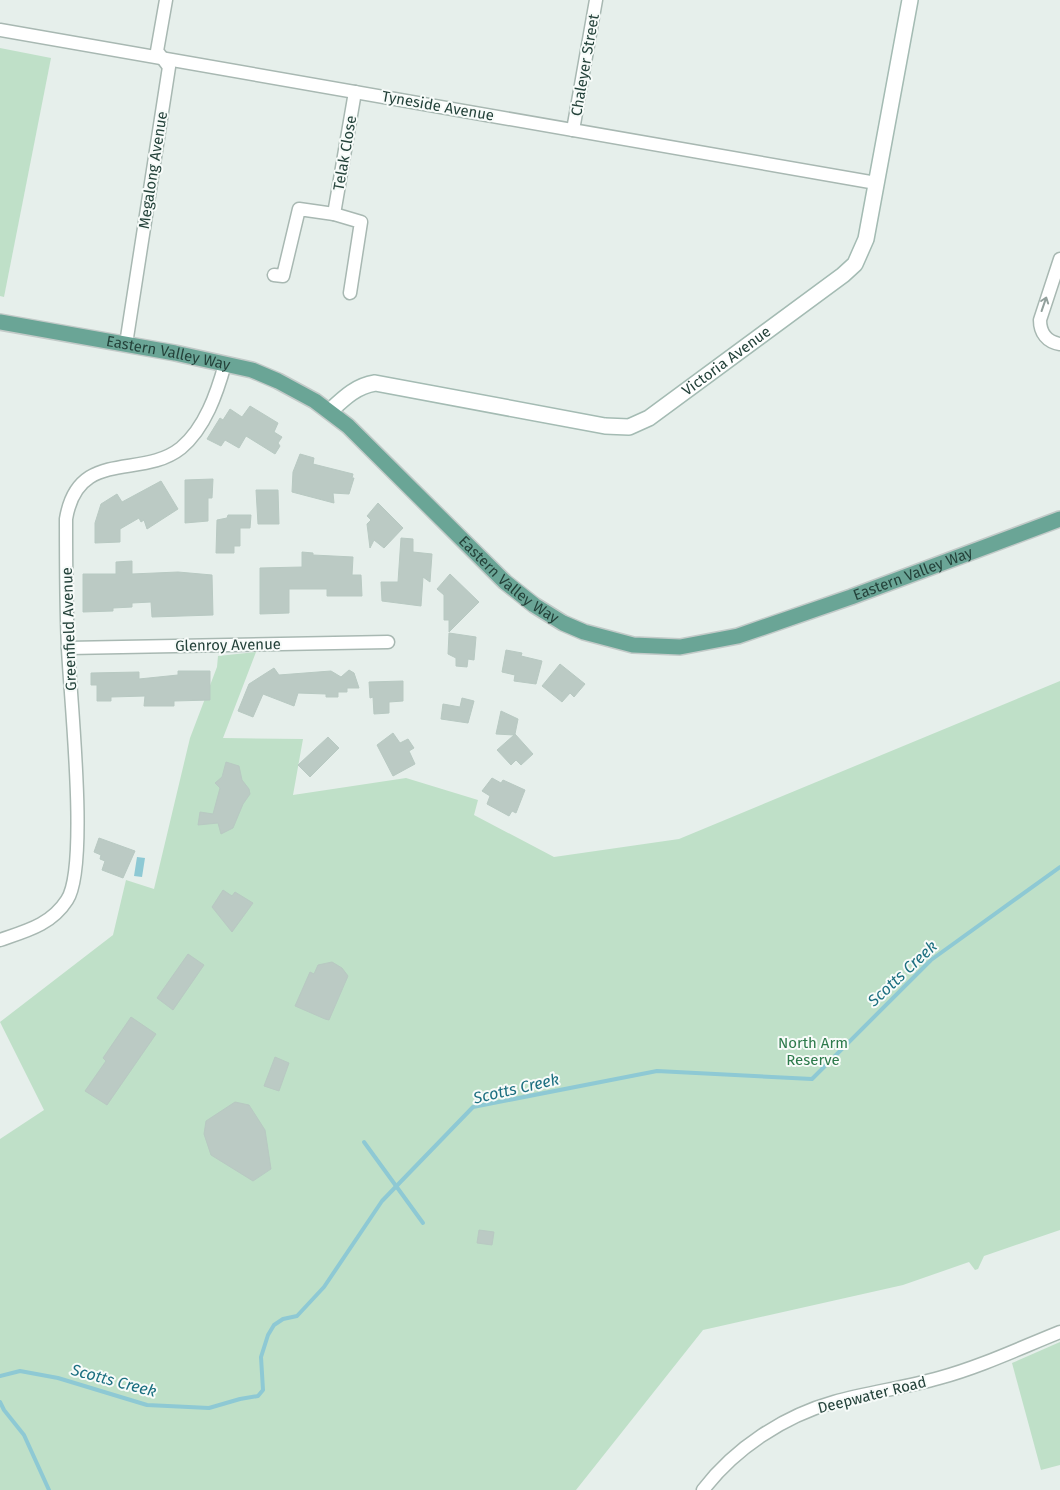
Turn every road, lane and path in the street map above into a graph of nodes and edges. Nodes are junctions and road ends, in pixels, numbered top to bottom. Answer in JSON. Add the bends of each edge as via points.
{"nodes":[{"id":1,"x":166,"y":0,"type":"edge"},
{"id":2,"x":596,"y":0,"type":"edge"},
{"id":3,"x":910,"y":0,"type":"edge"},
{"id":4,"x":0,"y":30,"type":"edge"},
{"id":5,"x":162,"y":59,"type":"junction"},
{"id":6,"x":355,"y":92,"type":"junction"},
{"id":7,"x":573,"y":130,"type":"junction"},
{"id":8,"x":876,"y":183,"type":"junction"},
{"id":9,"x":334,"y":214,"type":"junction"},
{"id":10,"x":1060,"y":259,"type":"edge"},
{"id":11,"x":274,"y":275,"type":"dead end"},
{"id":12,"x":350,"y":293,"type":"dead end"},
{"id":13,"x":0,"y":322,"type":"edge"},
{"id":14,"x":126,"y":344,"type":"junction"},
{"id":15,"x":1060,"y":344,"type":"edge"},
{"id":16,"x":225,"y":364,"type":"junction"},
{"id":17,"x":330,"y":411,"type":"junction"},
{"id":18,"x":1060,"y":518,"type":"edge"},
{"id":19,"x":388,"y":642,"type":"dead end"},
{"id":20,"x":68,"y":648,"type":"junction"},
{"id":21,"x":0,"y":940,"type":"edge"},
{"id":22,"x":1060,"y":1332,"type":"edge"},
{"id":23,"x":704,"y":1490,"type":"edge"}],
"edges":[{"from":1,"to":5,"type":"street","name":"Megalong Avenue","via":[[157,51]]},
{"from":2,"to":7,"type":"street","name":"Chaleyer Street"},
{"from":3,"to":8,"type":"street","name":"Victoria Avenue"},
{"from":4,"to":5,"type":"street","name":"Tyneside Avenue"},
{"from":5,"to":6,"type":"street","name":"Tyneside Avenue"},
{"from":5,"to":14,"type":"street","name":"Megalong Avenue","via":[[169,67]]},
{"from":6,"to":7,"type":"street","name":"Tyneside Avenue"},
{"from":6,"to":9,"type":"street","name":"Telak Close"},
{"from":7,"to":8,"type":"street","name":"Tyneside Avenue"},
{"from":8,"to":17,"type":"street","name":"Victoria Avenue","via":[[863,247],[856,264],[639,424],[604,426],[375,383],[354,390]]},
{"from":9,"to":11,"type":"street","via":[[299,209],[283,276]]},
{"from":9,"to":12,"type":"street","via":[[361,222]]},
{"from":15,"to":10,"type":"street","one_way":true,"via":[[1043,335],[1040,328]]},
{"from":13,"to":14,"type":"main road","name":"Eastern Valley Way"},
{"from":14,"to":16,"type":"main road","name":"Eastern Valley Way"},
{"from":16,"to":17,"type":"main road","name":"Eastern Valley Way","via":[[272,378]]},
{"from":16,"to":20,"type":"street","name":"Greenfield Avenue","via":[[210,407],[181,448],[156,460],[109,468],[84,482],[68,505]]},
{"from":17,"to":18,"type":"main road","name":"Eastern Valley Way","via":[[527,600],[563,623],[601,638],[633,645],[680,647],[738,636]]},
{"from":19,"to":20,"type":"street","name":"Glenroy Avenue"},
{"from":20,"to":21,"type":"street","name":"Greenfield Avenue","via":[[76,793],[75,882],[68,899],[55,915],[36,928]]},
{"from":22,"to":23,"type":"street","name":"Deepwater Road","via":[[940,1378],[808,1411],[747,1445]]}]}
